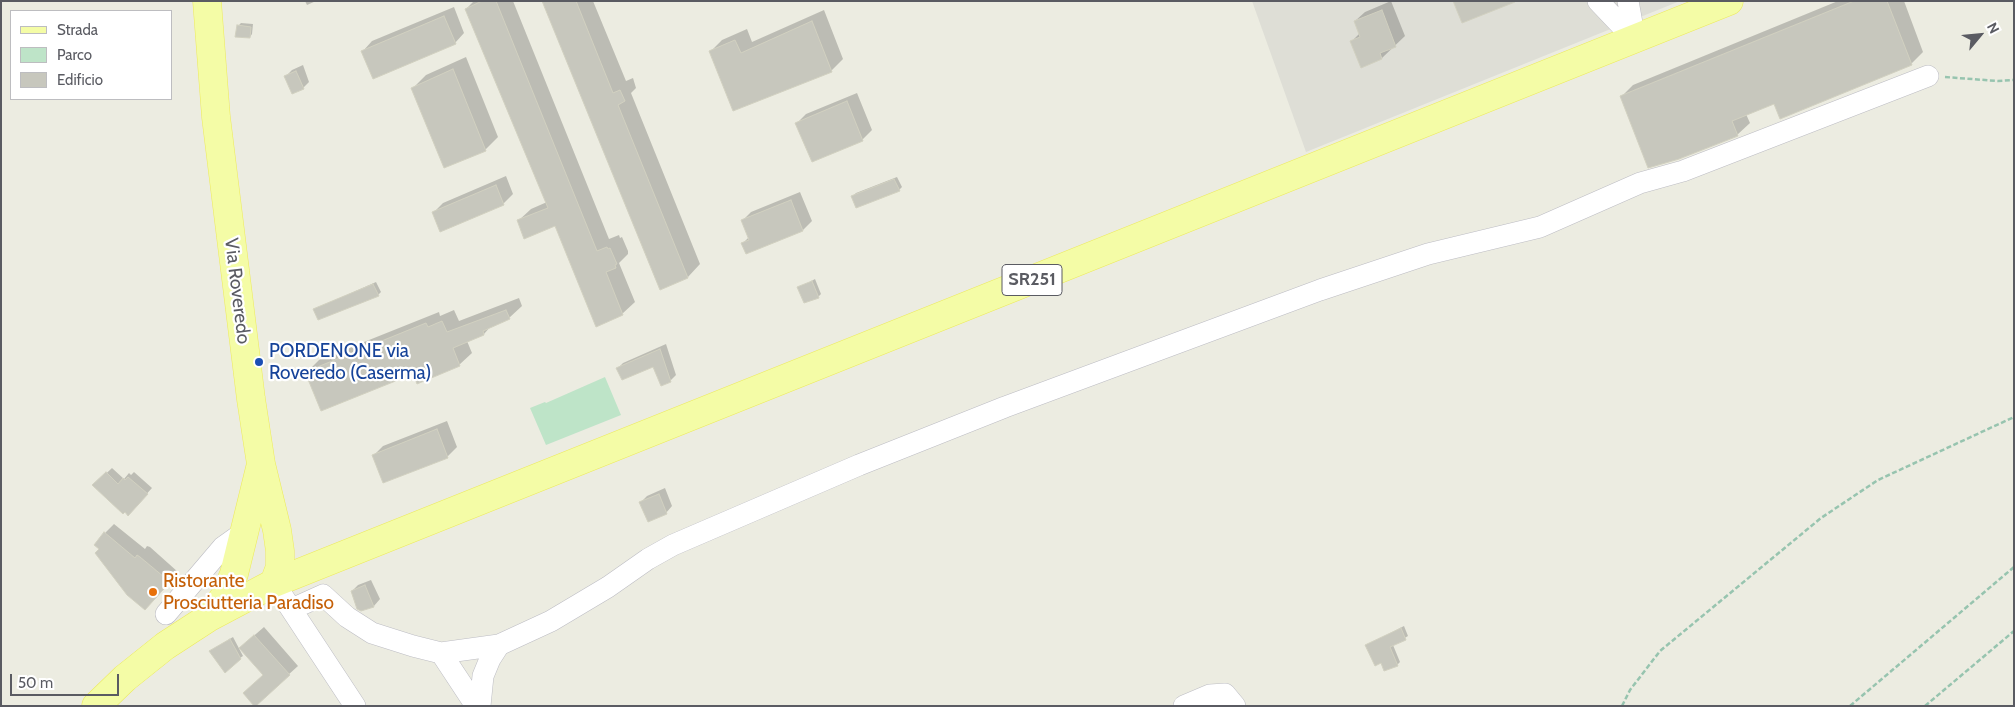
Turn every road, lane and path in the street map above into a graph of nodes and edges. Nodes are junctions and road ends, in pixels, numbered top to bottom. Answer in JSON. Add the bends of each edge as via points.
{"nodes":[{"id":1,"x":193,"y":1,"type":"edge"},
{"id":2,"x":207,"y":1,"type":"edge"},
{"id":3,"x":1598,"y":1,"type":"edge"},
{"id":4,"x":1628,"y":1,"type":"edge"},
{"id":5,"x":1729,"y":1,"type":"edge"},
{"id":6,"x":1635,"y":40,"type":"junction"},
{"id":7,"x":1928,"y":76,"type":"joint"},
{"id":8,"x":2014,"y":80,"type":"edge"},
{"id":9,"x":216,"y":117,"type":"junction"},
{"id":10,"x":2014,"y":417,"type":"edge"},
{"id":11,"x":261,"y":464,"type":"junction"},
{"id":12,"x":277,"y":530,"type":"junction"},
{"id":13,"x":242,"y":538,"type":"junction"},
{"id":14,"x":335,"y":558,"type":"junction"},
{"id":15,"x":2014,"y":567,"type":"edge"},
{"id":16,"x":274,"y":583,"type":"junction"},
{"id":17,"x":292,"y":610,"type":"junction"},
{"id":18,"x":166,"y":614,"type":"dead end"},
{"id":19,"x":208,"y":618,"type":"junction"},
{"id":20,"x":2014,"y":631,"type":"edge"},
{"id":21,"x":499,"y":645,"type":"junction"},
{"id":22,"x":441,"y":653,"type":"junction"},
{"id":23,"x":96,"y":706,"type":"edge"},
{"id":24,"x":355,"y":706,"type":"edge"},
{"id":25,"x":478,"y":706,"type":"edge"},
{"id":26,"x":1184,"y":706,"type":"edge"},
{"id":27,"x":1235,"y":706,"type":"edge"},
{"id":28,"x":1622,"y":706,"type":"edge"},
{"id":29,"x":1850,"y":706,"type":"edge"},
{"id":30,"x":1925,"y":706,"type":"edge"}],
"edges":[{"from":1,"to":9,"type":"main road","name":"Via Roveredo"},
{"from":2,"to":9,"type":"main road","name":"Via Roveredo"},
{"from":3,"to":6,"type":"street"},
{"from":4,"to":6,"type":"street"},
{"from":5,"to":6,"type":"main road","number":"SR251"},
{"from":6,"to":14,"type":"main road","number":"SR251"},
{"from":7,"to":8,"type":"path"},
{"from":7,"to":21,"type":"street","via":[[1683,171],[1640,183],[1540,227],[1428,254],[1329,287],[859,465],[673,546],[551,620]]},
{"from":9,"to":11,"type":"main road","name":"Via Roveredo"},
{"from":10,"to":28,"type":"path","via":[[1878,480],[1820,518],[1660,651],[1630,690]]},
{"from":11,"to":12,"type":"main road","name":"Via Roveredo"},
{"from":11,"to":13,"type":"main road","name":"Via Roveredo"},
{"from":12,"to":14,"type":"main road","name":"Via Roveredo","via":[[288,546],[302,556]]},
{"from":12,"to":16,"type":"main road","name":"Via Roveredo","via":[[280,567]]},
{"from":13,"to":16,"type":"main road","via":[[247,560]]},
{"from":13,"to":18,"type":"street","via":[[223,547]]},
{"from":13,"to":19,"type":"main road","name":"Via Roveredo","via":[[225,596]]},
{"from":14,"to":16,"type":"main road","number":"SR251"},
{"from":15,"to":29,"type":"path"},
{"from":16,"to":17,"type":"street"},
{"from":16,"to":19,"type":"main road","number":"SR251"},
{"from":17,"to":22,"type":"street","via":[[322,595],[372,633]]},
{"from":17,"to":24,"type":"street"},
{"from":19,"to":23,"type":"main road","number":"SR251","via":[[165,646]]},
{"from":20,"to":30,"type":"path"},
{"from":21,"to":22,"type":"street"},
{"from":21,"to":25,"type":"street","via":[[483,676]]},
{"from":22,"to":25,"type":"street"},
{"from":26,"to":27,"type":"street","via":[[1210,695],[1225,694]]}]}
